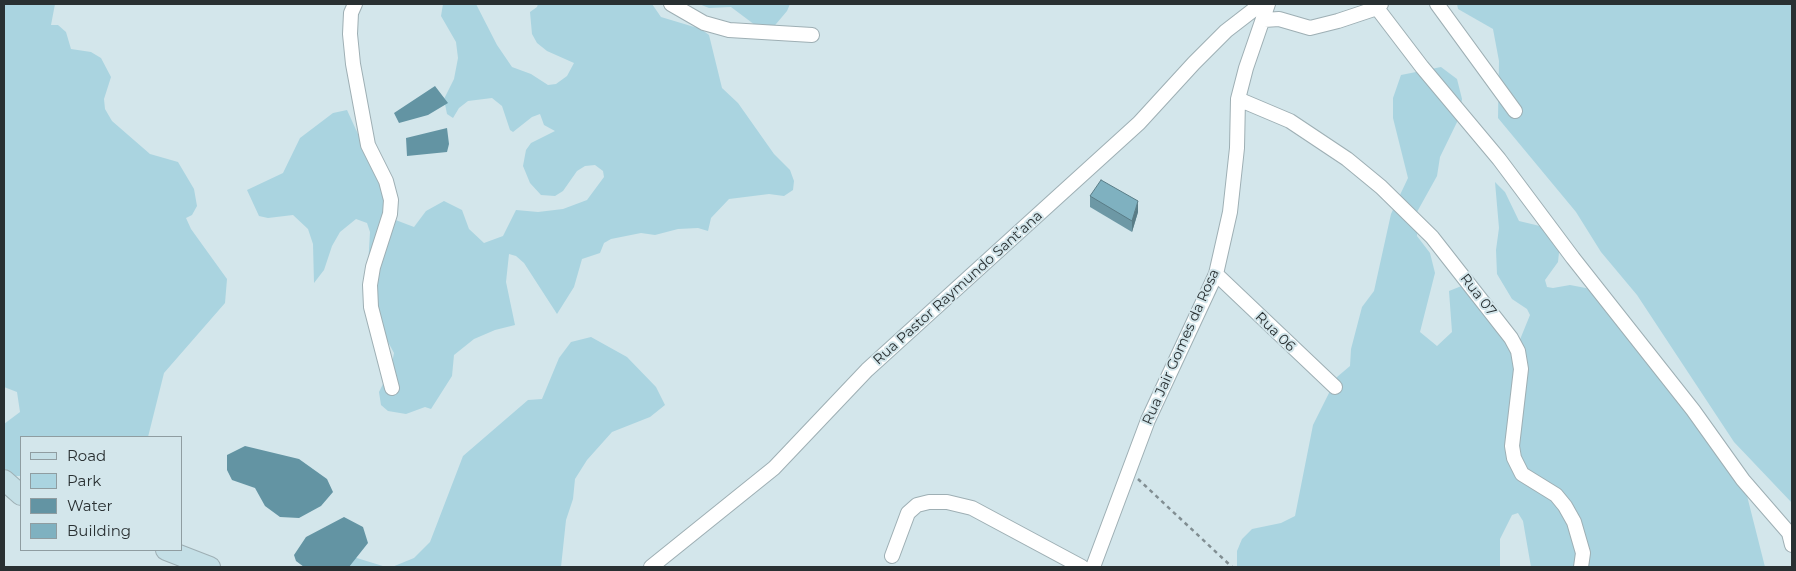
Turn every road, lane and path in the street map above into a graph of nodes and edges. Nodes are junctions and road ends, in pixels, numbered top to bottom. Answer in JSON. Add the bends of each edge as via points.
{"nodes":[{"id":1,"x":354,"y":4,"type":"edge"},
{"id":2,"x":671,"y":4,"type":"edge"},
{"id":3,"x":1261,"y":4,"type":"edge"},
{"id":4,"x":1268,"y":4,"type":"edge"},
{"id":5,"x":1437,"y":4,"type":"edge"},
{"id":6,"x":1379,"y":6,"type":"edge"},
{"id":7,"x":1264,"y":20,"type":"junction"},
{"id":8,"x":812,"y":35,"type":"dead end"},
{"id":9,"x":1238,"y":100,"type":"junction"},
{"id":10,"x":1515,"y":111,"type":"dead end"},
{"id":11,"x":1216,"y":274,"type":"junction"},
{"id":12,"x":1335,"y":387,"type":"dead end"},
{"id":13,"x":392,"y":388,"type":"dead end"},
{"id":14,"x":1128,"y":470,"type":"junction"},
{"id":15,"x":4,"y":480,"type":"edge"},
{"id":16,"x":20,"y":494,"type":"edge"},
{"id":17,"x":1792,"y":545,"type":"edge"},
{"id":18,"x":169,"y":551,"type":"edge"},
{"id":19,"x":892,"y":556,"type":"dead end"},
{"id":20,"x":210,"y":567,"type":"edge"},
{"id":21,"x":651,"y":567,"type":"edge"},
{"id":22,"x":1082,"y":567,"type":"edge"},
{"id":23,"x":1093,"y":567,"type":"edge"},
{"id":24,"x":1232,"y":567,"type":"edge"},
{"id":25,"x":1581,"y":567,"type":"edge"}],
"edges":[{"from":1,"to":13,"type":"street","via":[[350,34],[368,145],[386,181],[391,200],[370,285],[371,307]]},
{"from":2,"to":8,"type":"street","via":[[704,23],[729,30]]},
{"from":3,"to":21,"type":"street","name":"Rua Pastor Raymundo Sant’ana","via":[[1194,62],[1138,123],[867,370],[774,468]]},
{"from":4,"to":7,"type":"street","name":"Rua Jair Gomes da Rosa"},
{"from":5,"to":10,"type":"street"},
{"from":6,"to":7,"type":"street","via":[[1310,28],[1279,19]]},
{"from":6,"to":17,"type":"street","via":[[1422,67],[1499,158],[1693,410],[1742,480],[1789,533]]},
{"from":7,"to":9,"type":"street","name":"Rua Jair Gomes da Rosa"},
{"from":9,"to":11,"type":"street","name":"Rua Jair Gomes da Rosa","via":[[1230,212]]},
{"from":9,"to":25,"type":"street","name":"Rua 07","via":[[1290,120],[1348,159],[1432,237],[1511,338],[1518,351],[1521,369],[1512,446],[1514,458],[1522,474],[1556,495],[1565,506],[1574,522],[1583,554]]},
{"from":11,"to":12,"type":"street","name":"Rua 06"},
{"from":11,"to":14,"type":"street","name":"Rua Jair Gomes da Rosa"},
{"from":14,"to":23,"type":"street","name":"Rua Jair Gomes da Rosa"},
{"from":14,"to":24,"type":"path"},
{"from":15,"to":16,"type":"street"},
{"from":18,"to":20,"type":"street"},
{"from":19,"to":22,"type":"street","via":[[908,513],[923,503],[947,502],[972,508]]}]}
